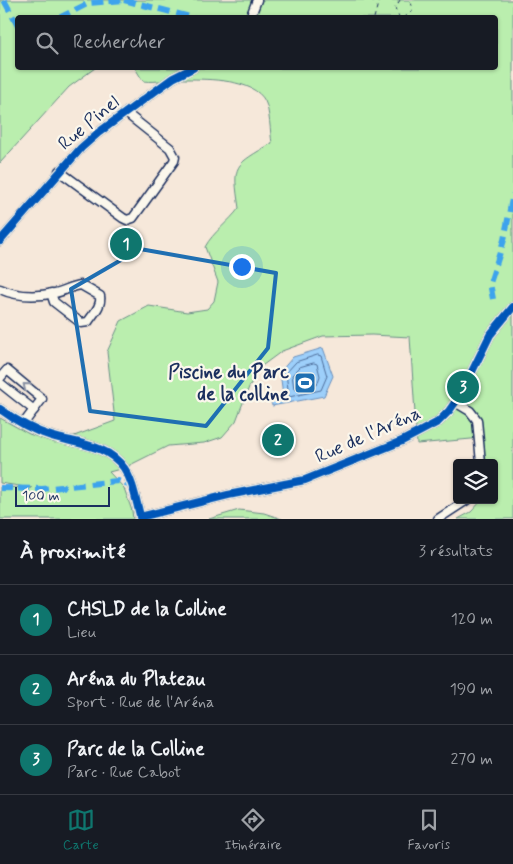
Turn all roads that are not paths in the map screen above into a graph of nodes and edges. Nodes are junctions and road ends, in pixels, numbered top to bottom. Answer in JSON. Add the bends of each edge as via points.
{"nodes":[{"id":1,"x":257,"y":0,"type":"edge"},
{"id":2,"x":251,"y":15,"type":"edge"},
{"id":3,"x":189,"y":70,"type":"edge"},
{"id":4,"x":126,"y":113,"type":"junction"},
{"id":5,"x":59,"y":172,"type":"junction"},
{"id":6,"x":0,"y":241,"type":"edge"},
{"id":7,"x":0,"y":289,"type":"edge"},
{"id":8,"x":51,"y":294,"type":"junction"},
{"id":9,"x":513,"y":307,"type":"edge"},
{"id":10,"x":0,"y":378,"type":"edge"},
{"id":11,"x":0,"y":383,"type":"edge"},
{"id":12,"x":455,"y":402,"type":"junction"},
{"id":13,"x":0,"y":410,"type":"edge"},
{"id":14,"x":34,"y":410,"type":"junction"},
{"id":15,"x":24,"y":423,"type":"junction"},
{"id":16,"x":482,"y":459,"type":"edge"},
{"id":17,"x":461,"y":504,"type":"edge"},
{"id":18,"x":141,"y":518,"type":"edge"},
{"id":19,"x":438,"y":519,"type":"edge"}],
"edges":[{"from":1,"to":2,"type":"street"},
{"from":3,"to":4,"type":"street","name":"Rue Pinel"},
{"from":4,"to":5,"type":"street","name":"Rue Pinel","via":[[92,137]]},
{"from":4,"to":5,"type":"street","via":[[170,148],[175,157],[133,218],[123,218]]},
{"from":5,"to":6,"type":"street","name":"Rue Pinel"},
{"from":7,"to":8,"type":"street","via":[[25,296]]},
{"from":8,"to":8,"type":"street","via":[[82,285],[100,296],[100,305],[88,322],[81,323],[54,302]]},
{"from":9,"to":12,"type":"street","name":"Rue de l'Aréna","via":[[490,335]]},
{"from":14,"to":10,"type":"street","one_way":true,"via":[[42,399],[7,370]]},
{"from":11,"to":14,"type":"street"},
{"from":12,"to":16,"type":"street","via":[[470,411],[477,420]]},
{"from":12,"to":18,"type":"street","name":"Rue de l'Aréna","via":[[438,422],[323,474]]},
{"from":13,"to":15,"type":"street"},
{"from":14,"to":15,"type":"street"},
{"from":15,"to":18,"type":"street","via":[[51,436],[95,446],[114,458],[124,468],[133,487]]},
{"from":17,"to":19,"type":"street"}]}
